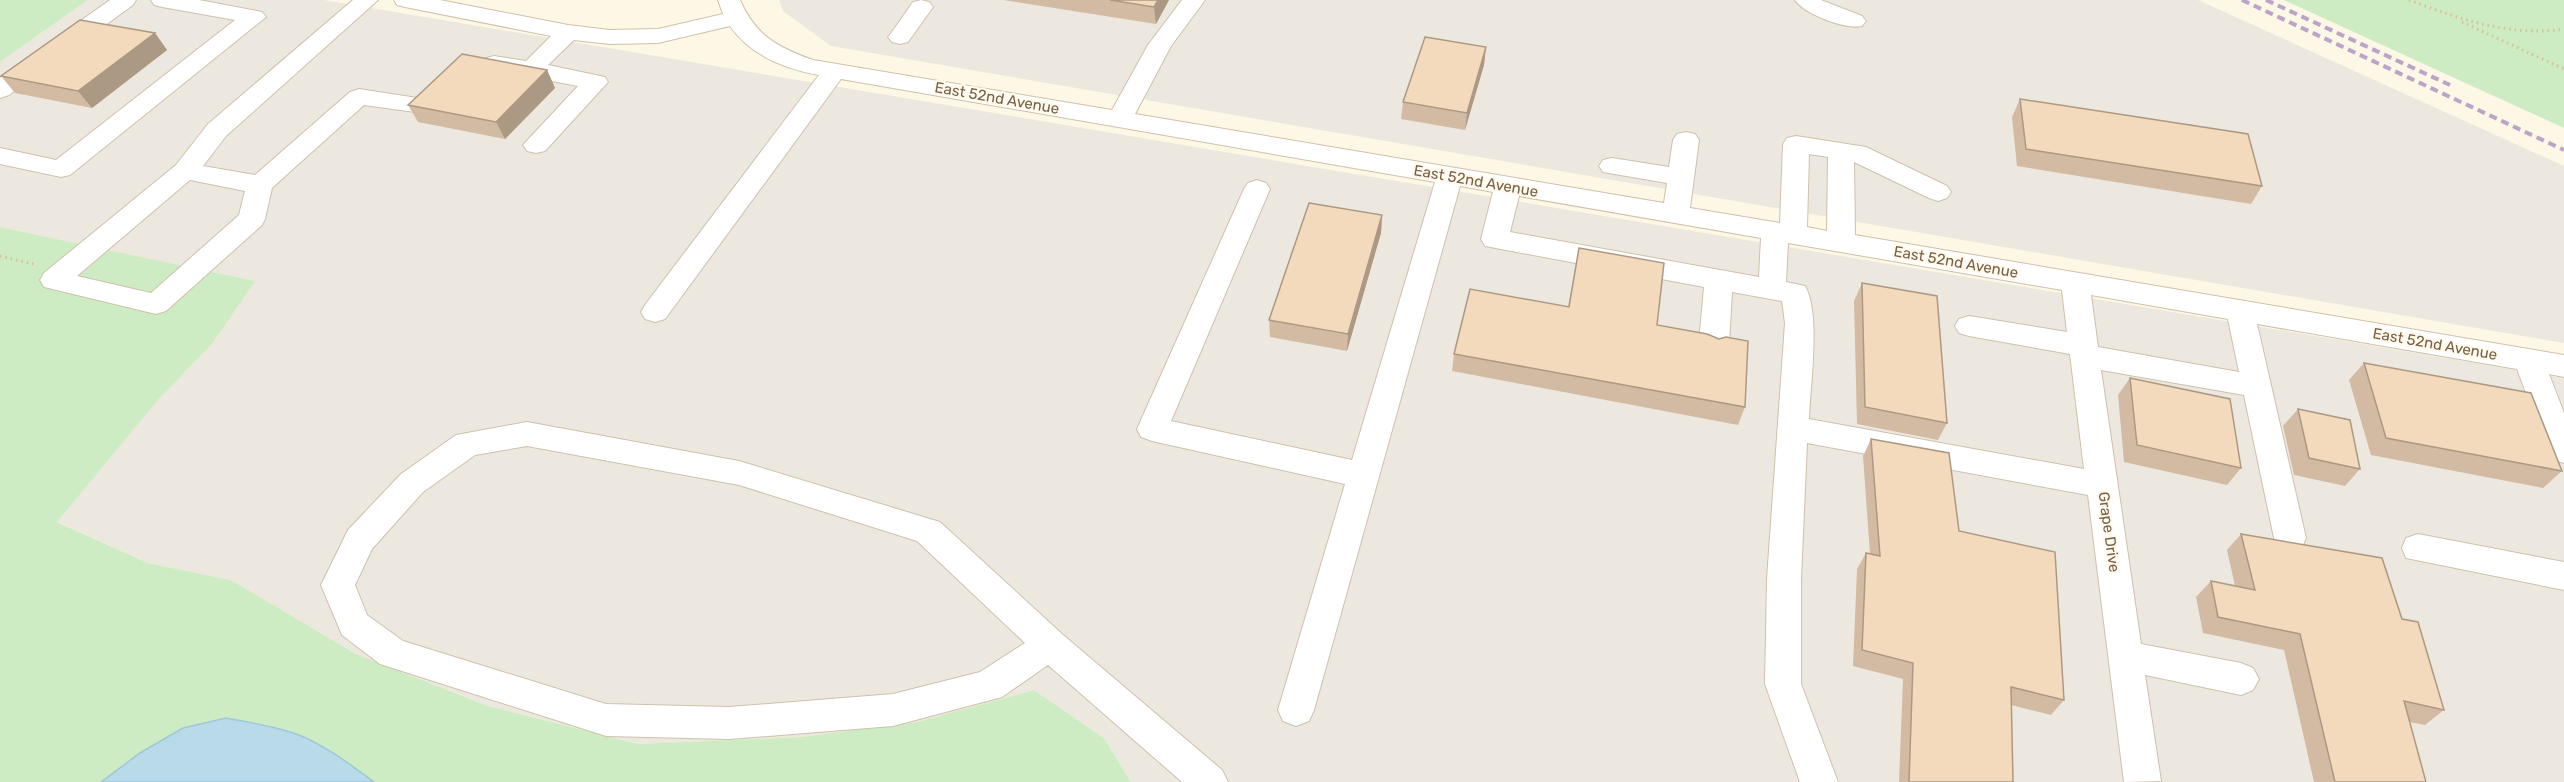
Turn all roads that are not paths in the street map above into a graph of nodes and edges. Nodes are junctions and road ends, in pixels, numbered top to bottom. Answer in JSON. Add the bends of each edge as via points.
{"nodes":[{"id":1,"x":125,"y":0,"type":"edge"},
{"id":2,"x":162,"y":0,"type":"edge"},
{"id":3,"x":367,"y":0,"type":"edge"},
{"id":4,"x":405,"y":0,"type":"edge"},
{"id":5,"x":1194,"y":0,"type":"edge"},
{"id":6,"x":190,"y":2,"type":"edge"},
{"id":7,"x":921,"y":7,"type":"dead end"},
{"id":8,"x":1808,"y":8,"type":"edge"},
{"id":9,"x":732,"y":9,"type":"edge"},
{"id":10,"x":1854,"y":21,"type":"dead end"},
{"id":11,"x":568,"y":32,"type":"junction"},
{"id":12,"x":900,"y":37,"type":"dead end"},
{"id":13,"x":475,"y":60,"type":"edge"},
{"id":14,"x":531,"y":69,"type":"junction"},
{"id":15,"x":835,"y":71,"type":"junction"},
{"id":16,"x":0,"y":90,"type":"edge"},
{"id":17,"x":416,"y":103,"type":"edge"},
{"id":18,"x":1120,"y":119,"type":"junction"},
{"id":19,"x":1686,"y":140,"type":"dead end"},
{"id":20,"x":536,"y":145,"type":"dead end"},
{"id":21,"x":1841,"y":151,"type":"junction"},
{"id":22,"x":0,"y":156,"type":"edge"},
{"id":23,"x":1612,"y":166,"type":"dead end"},
{"id":24,"x":184,"y":171,"type":"junction"},
{"id":25,"x":1450,"y":176,"type":"junction"},
{"id":26,"x":1681,"y":177,"type":"junction"},
{"id":27,"x":260,"y":185,"type":"junction"},
{"id":28,"x":1508,"y":186,"type":"junction"},
{"id":29,"x":1257,"y":189,"type":"dead end"},
{"id":30,"x":1938,"y":192,"type":"dead end"},
{"id":31,"x":1676,"y":215,"type":"junction"},
{"id":32,"x":1784,"y":233,"type":"junction"},
{"id":33,"x":1841,"y":243,"type":"junction"},
{"id":34,"x":1719,"y":279,"type":"junction"},
{"id":35,"x":2076,"y":283,"type":"junction"},
{"id":36,"x":1772,"y":289,"type":"junction"},
{"id":37,"x":2240,"y":310,"type":"junction"},
{"id":38,"x":655,"y":312,"type":"dead end"},
{"id":39,"x":1969,"y":326,"type":"dead end"},
{"id":40,"x":1714,"y":343,"type":"edge"},
{"id":41,"x":2085,"y":351,"type":"junction"},
{"id":42,"x":2528,"y":360,"type":"junction"},
{"id":43,"x":2564,"y":366,"type":"edge"},
{"id":44,"x":2256,"y":386,"type":"junction"},
{"id":45,"x":1793,"y":428,"type":"junction"},
{"id":46,"x":2564,"y":451,"type":"edge"},
{"id":47,"x":1363,"y":475,"type":"junction"},
{"id":48,"x":2102,"y":485,"type":"junction"},
{"id":49,"x":2290,"y":538,"type":"dead end"},
{"id":50,"x":2418,"y":548,"type":"dead end"},
{"id":51,"x":2564,"y":576,"type":"edge"},
{"id":52,"x":1050,"y":645,"type":"junction"},
{"id":53,"x":2125,"y":656,"type":"junction"},
{"id":54,"x":2241,"y":679,"type":"dead end"},
{"id":55,"x":1296,"y":710,"type":"dead end"},
{"id":56,"x":2142,"y":781,"type":"edge"},
{"id":57,"x":1209,"y":782,"type":"edge"},
{"id":58,"x":1819,"y":782,"type":"edge"}],
"edges":[{"from":1,"to":16,"type":"street"},
{"from":2,"to":6,"type":"street"},
{"from":3,"to":24,"type":"street","via":[[217,130]]},
{"from":4,"to":11,"type":"street","name":"East 52nd Avenue"},
{"from":5,"to":18,"type":"street","via":[[1160,45]]},
{"from":6,"to":22,"type":"street","via":[[254,17],[61,169]]},
{"from":7,"to":12,"type":"street"},
{"from":8,"to":10,"type":"street"},
{"from":9,"to":11,"type":"street","name":"East 52nd Avenue","via":[[658,36],[635,38]]},
{"from":9,"to":15,"type":"street","name":"East 52nd Avenue","via":[[750,38],[772,53]]},
{"from":11,"to":14,"type":"street"},
{"from":13,"to":14,"type":"street"},
{"from":14,"to":20,"type":"street","via":[[596,82]]},
{"from":15,"to":18,"type":"street","name":"East 52nd Avenue"},
{"from":15,"to":38,"type":"street"},
{"from":17,"to":27,"type":"street","via":[[359,97]]},
{"from":18,"to":25,"type":"street","name":"East 52nd Avenue"},
{"from":19,"to":26,"type":"street"},
{"from":21,"to":30,"type":"street","via":[[1857,153]]},
{"from":21,"to":32,"type":"street","via":[[1796,144]]},
{"from":21,"to":33,"type":"street"},
{"from":23,"to":26,"type":"street"},
{"from":24,"to":27,"type":"street"},
{"from":24,"to":27,"type":"street","via":[[54,280],[156,304],[252,219]]},
{"from":25,"to":28,"type":"street","name":"East 52nd Avenue"},
{"from":25,"to":47,"type":"street"},
{"from":26,"to":31,"type":"street"},
{"from":28,"to":31,"type":"street","name":"East 52nd Avenue"},
{"from":28,"to":34,"type":"street","via":[[1495,239]]},
{"from":29,"to":47,"type":"street","via":[[1152,429]]},
{"from":31,"to":32,"type":"street","name":"East 52nd Avenue"},
{"from":32,"to":33,"type":"street","name":"East 52nd Avenue"},
{"from":32,"to":36,"type":"street"},
{"from":33,"to":35,"type":"street","name":"East 52nd Avenue"},
{"from":34,"to":36,"type":"street"},
{"from":34,"to":40,"type":"street"},
{"from":35,"to":37,"type":"street","name":"East 52nd Avenue"},
{"from":35,"to":41,"type":"street","name":"Grape Drive"},
{"from":36,"to":45,"type":"street","via":[[1795,293],[1799,323]]},
{"from":37,"to":42,"type":"street","name":"East 52nd Avenue"},
{"from":37,"to":44,"type":"street"},
{"from":39,"to":41,"type":"street"},
{"from":41,"to":44,"type":"street"},
{"from":41,"to":48,"type":"street","name":"Grape Drive"},
{"from":42,"to":43,"type":"street","name":"East 52nd Avenue"},
{"from":42,"to":46,"type":"street"},
{"from":44,"to":49,"type":"street"},
{"from":45,"to":48,"type":"street"},
{"from":45,"to":58,"type":"street","via":[[1784,579],[1784,684]]},
{"from":47,"to":55,"type":"street"},
{"from":48,"to":53,"type":"street","name":"Grape Drive"},
{"from":50,"to":51,"type":"street"},
{"from":52,"to":52,"type":"street","via":[[928,531],[739,472],[527,434],[467,444],[412,483],[360,540],[338,585],[354,625],[392,653],[606,720],[729,723],[893,710],[989,686]]},
{"from":52,"to":57,"type":"street"},
{"from":53,"to":54,"type":"street"},
{"from":53,"to":56,"type":"street","name":"Grape Drive"}]}
